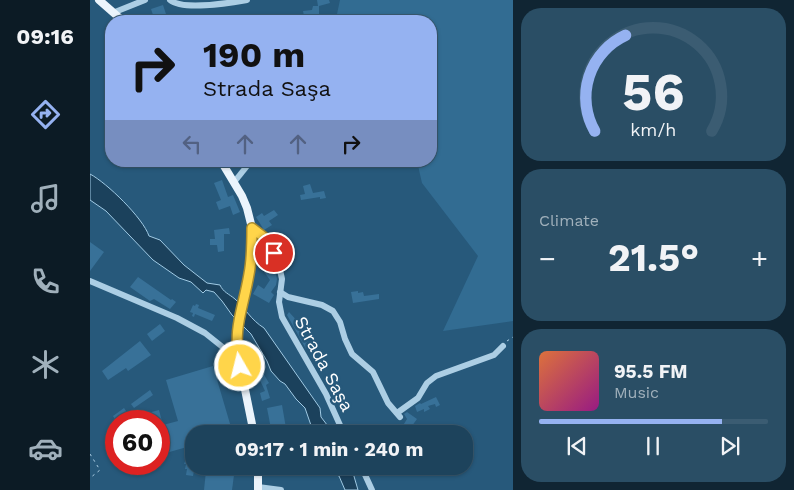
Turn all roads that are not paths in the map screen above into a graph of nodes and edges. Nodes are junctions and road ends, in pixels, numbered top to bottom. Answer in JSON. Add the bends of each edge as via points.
{"nodes":[{"id":1,"x":153,"y":0,"type":"edge"},
{"id":2,"x":170,"y":0,"type":"edge"},
{"id":3,"x":247,"y":0,"type":"edge"},
{"id":4,"x":102,"y":1,"type":"edge"},
{"id":5,"x":142,"y":1,"type":"edge"},
{"id":6,"x":115,"y":12,"type":"junction"},
{"id":7,"x":118,"y":15,"type":"edge"},
{"id":8,"x":226,"y":167,"type":"edge"},
{"id":9,"x":246,"y":167,"type":"edge"},
{"id":10,"x":235,"y":182,"type":"junction"},
{"id":11,"x":252,"y":228,"type":"junction"},
{"id":12,"x":90,"y":281,"type":"edge"},
{"id":13,"x":280,"y":292,"type":"junction"},
{"id":14,"x":503,"y":346,"type":"road end"},
{"id":15,"x":240,"y":366,"type":"junction"},
{"id":16,"x":252,"y":425,"type":"edge"},
{"id":17,"x":340,"y":425,"type":"edge"},
{"id":18,"x":258,"y":475,"type":"edge"},
{"id":19,"x":365,"y":475,"type":"edge"},
{"id":20,"x":258,"y":488,"type":"edge"},
{"id":21,"x":272,"y":489,"type":"edge"},
{"id":22,"x":280,"y":490,"type":"edge"},
{"id":23,"x":372,"y":490,"type":"edge"}],
"edges":[{"from":1,"to":5,"type":"street"},
{"from":2,"to":3,"type":"street","via":[[177,4],[201,5]]},
{"from":4,"to":6,"type":"main road"},
{"from":5,"to":6,"type":"street"},
{"from":6,"to":7,"type":"main road"},
{"from":8,"to":10,"type":"main road"},
{"from":9,"to":10,"type":"street"},
{"from":10,"to":11,"type":"main road"},
{"from":11,"to":13,"type":"street","name":"Strada Saşa","via":[[265,238],[278,262],[282,273]]},
{"from":11,"to":15,"type":"main road","via":[[252,251],[237,328]]},
{"from":12,"to":15,"type":"street","via":[[206,333]]},
{"from":13,"to":14,"type":"street","via":[[333,311],[352,354],[373,372],[388,404],[398,415],[436,376],[494,355]]},
{"from":13,"to":17,"type":"street","name":"Strada Saşa","via":[[280,310],[285,325],[311,366]]},
{"from":15,"to":16,"type":"main road"},
{"from":18,"to":20,"type":"main road"},
{"from":19,"to":23,"type":"street"},
{"from":20,"to":21,"type":"street"},
{"from":21,"to":22,"type":"street"}]}
